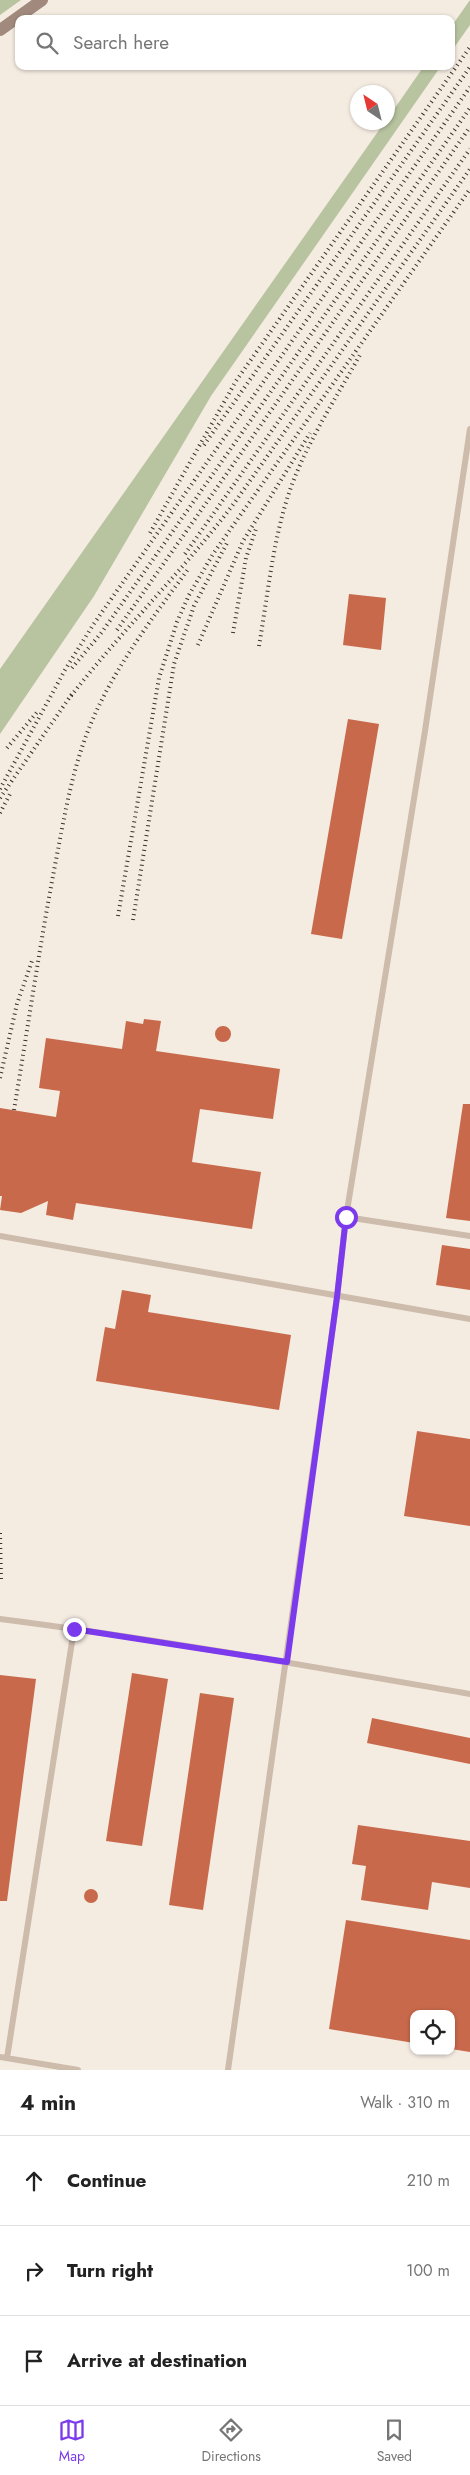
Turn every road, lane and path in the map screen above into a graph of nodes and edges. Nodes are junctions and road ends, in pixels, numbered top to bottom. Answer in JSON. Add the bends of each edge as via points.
{"nodes":[{"id":1,"x":42,"y":0,"type":"edge"},
{"id":2,"x":21,"y":15,"type":"edge"},
{"id":3,"x":15,"y":19,"type":"edge"},
{"id":4,"x":0,"y":30,"type":"edge"},
{"id":5,"x":470,"y":429,"type":"edge"},
{"id":6,"x":346,"y":1217,"type":"junction"},
{"id":7,"x":0,"y":1236,"type":"edge"},
{"id":8,"x":470,"y":1236,"type":"edge"},
{"id":9,"x":337,"y":1297,"type":"junction"},
{"id":10,"x":470,"y":1319,"type":"edge"},
{"id":11,"x":0,"y":1619,"type":"edge"},
{"id":12,"x":74,"y":1629,"type":"junction"},
{"id":13,"x":287,"y":1662,"type":"junction"},
{"id":14,"x":470,"y":1694,"type":"edge"},
{"id":15,"x":3,"y":2057,"type":"edge"},
{"id":16,"x":78,"y":2070,"type":"edge"},
{"id":17,"x":228,"y":2070,"type":"edge"}],
"edges":[{"from":1,"to":2,"type":"street"},
{"from":3,"to":4,"type":"street"},
{"from":5,"to":6,"type":"lane"},
{"from":6,"to":8,"type":"lane"},
{"from":6,"to":9,"type":"lane"},
{"from":7,"to":9,"type":"lane"},
{"from":9,"to":10,"type":"lane"},
{"from":9,"to":13,"type":"lane"},
{"from":11,"to":12,"type":"lane"},
{"from":12,"to":13,"type":"lane"},
{"from":12,"to":15,"type":"lane"},
{"from":13,"to":14,"type":"lane"},
{"from":13,"to":17,"type":"lane"},
{"from":15,"to":16,"type":"lane"}]}
